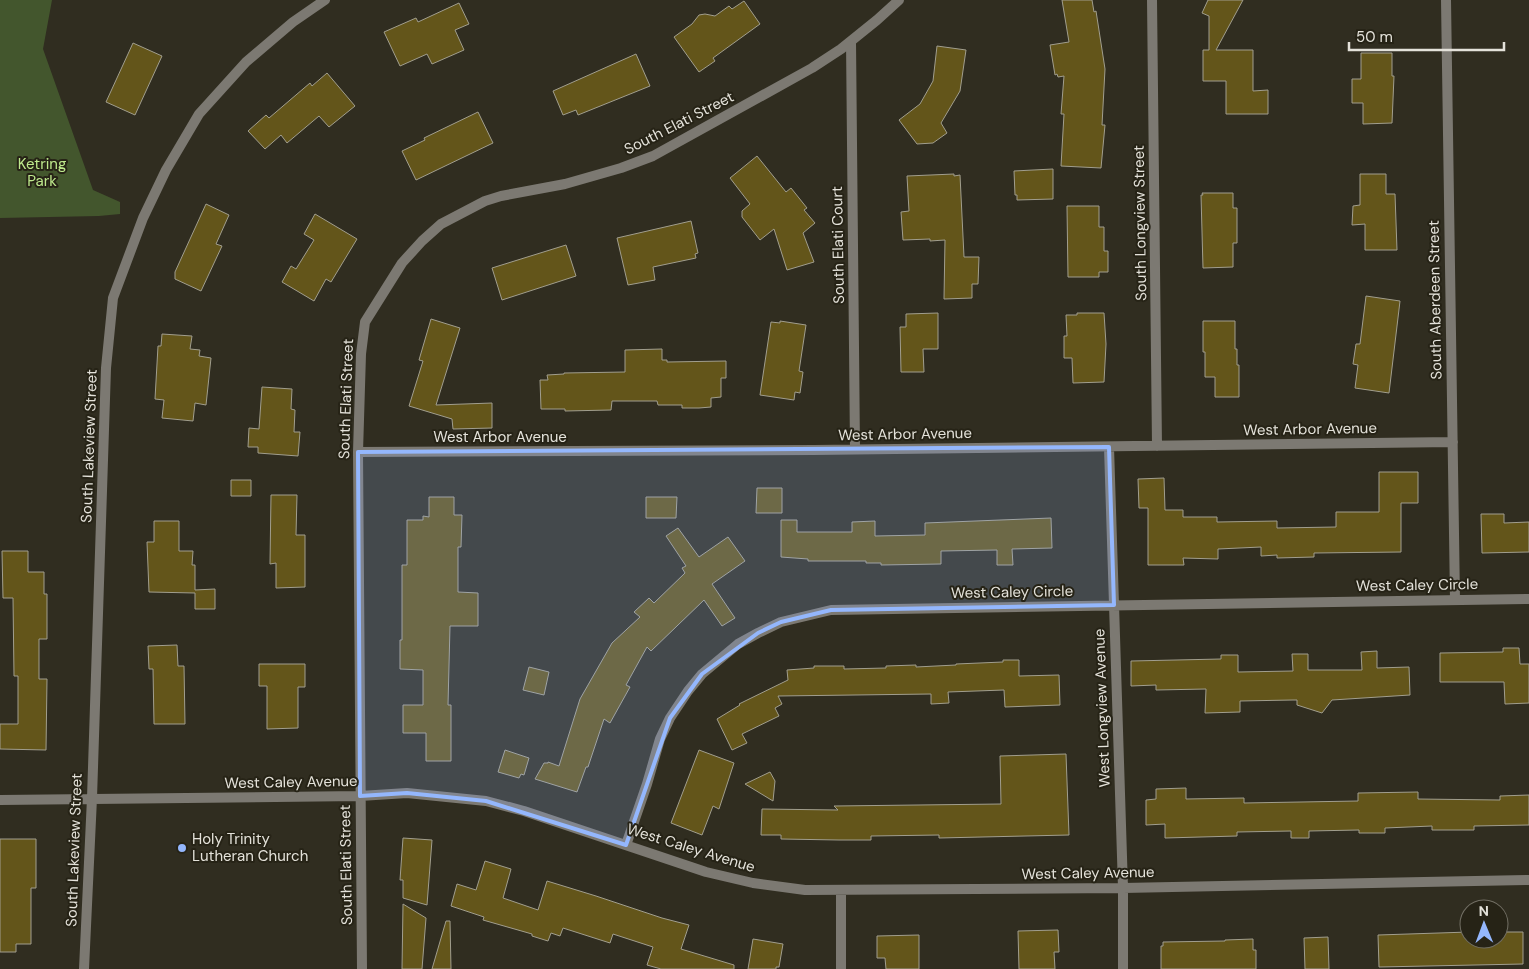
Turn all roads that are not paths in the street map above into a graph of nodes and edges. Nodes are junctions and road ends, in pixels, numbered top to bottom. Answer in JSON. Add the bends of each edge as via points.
{"nodes":[{"id":1,"x":325,"y":0,"type":"edge"},
{"id":2,"x":899,"y":0,"type":"edge"},
{"id":3,"x":1152,"y":0,"type":"edge"},
{"id":4,"x":1446,"y":0,"type":"edge"},
{"id":5,"x":851,"y":41,"type":"junction"},
{"id":6,"x":1452,"y":442,"type":"junction"},
{"id":7,"x":1157,"y":446,"type":"junction"},
{"id":8,"x":1109,"y":447,"type":"junction"},
{"id":9,"x":855,"y":449,"type":"junction"},
{"id":10,"x":358,"y":452,"type":"junction"},
{"id":11,"x":1529,"y":599,"type":"edge"},
{"id":12,"x":1455,"y":600,"type":"junction"},
{"id":13,"x":1114,"y":605,"type":"junction"},
{"id":14,"x":360,"y":796,"type":"junction"},
{"id":15,"x":92,"y":798,"type":"junction"},
{"id":16,"x":0,"y":800,"type":"edge"},
{"id":17,"x":626,"y":845,"type":"junction"},
{"id":18,"x":1529,"y":880,"type":"edge"},
{"id":19,"x":1123,"y":888,"type":"junction"},
{"id":20,"x":841,"y":890,"type":"junction"},
{"id":21,"x":84,"y":969,"type":"edge"},
{"id":22,"x":362,"y":969,"type":"edge"},
{"id":23,"x":841,"y":969,"type":"edge"},
{"id":24,"x":1123,"y":969,"type":"edge"}],
"edges":[{"from":1,"to":15,"type":"street","name":"South Lakeview Street","via":[[246,62],[198,114],[143,218],[113,298],[106,368]]},
{"from":2,"to":5,"type":"street","name":"South Elati Street"},
{"from":3,"to":7,"type":"street","name":"South Longview Street"},
{"from":4,"to":6,"type":"street","name":"South Aberdeen Street"},
{"from":5,"to":9,"type":"street","name":"South Elati Court"},
{"from":5,"to":10,"type":"street","name":"South Elati Street","via":[[812,68],[653,156],[565,184],[493,198],[441,224],[402,263],[365,322]]},
{"from":6,"to":7,"type":"street","name":"West Arbor Avenue"},
{"from":6,"to":12,"type":"street","name":"South Aberdeen Street"},
{"from":7,"to":8,"type":"street","name":"West Arbor Avenue"},
{"from":8,"to":9,"type":"street","name":"West Arbor Avenue"},
{"from":8,"to":13,"type":"street","name":"West Longview Avenue"},
{"from":9,"to":10,"type":"street","name":"West Arbor Avenue"},
{"from":10,"to":14,"type":"street","name":"South Elati Street"},
{"from":11,"to":12,"type":"street","name":"West Caley Circle"},
{"from":12,"to":13,"type":"street","name":"West Caley Circle"},
{"from":13,"to":17,"type":"street","name":"West Caley Circle","via":[[831,610],[781,622],[758,633],[738,644],[702,674],[670,718],[660,738]]},
{"from":13,"to":19,"type":"street","name":"West Longview Avenue"},
{"from":14,"to":15,"type":"street","name":"West Caley Avenue"},
{"from":14,"to":17,"type":"street","name":"West Caley Avenue","via":[[407,793],[486,801]]},
{"from":14,"to":22,"type":"street","name":"South Elati Street"},
{"from":15,"to":16,"type":"street","name":"West Caley Avenue"},
{"from":15,"to":21,"type":"street","name":"South Lakeview Street"},
{"from":17,"to":20,"type":"street","name":"West Caley Avenue","via":[[753,884]]},
{"from":18,"to":19,"type":"street","name":"West Caley Avenue"},
{"from":19,"to":20,"type":"street","name":"West Caley Avenue"},
{"from":19,"to":24,"type":"street","name":"West Longview Avenue"},
{"from":20,"to":23,"type":"street"}]}
